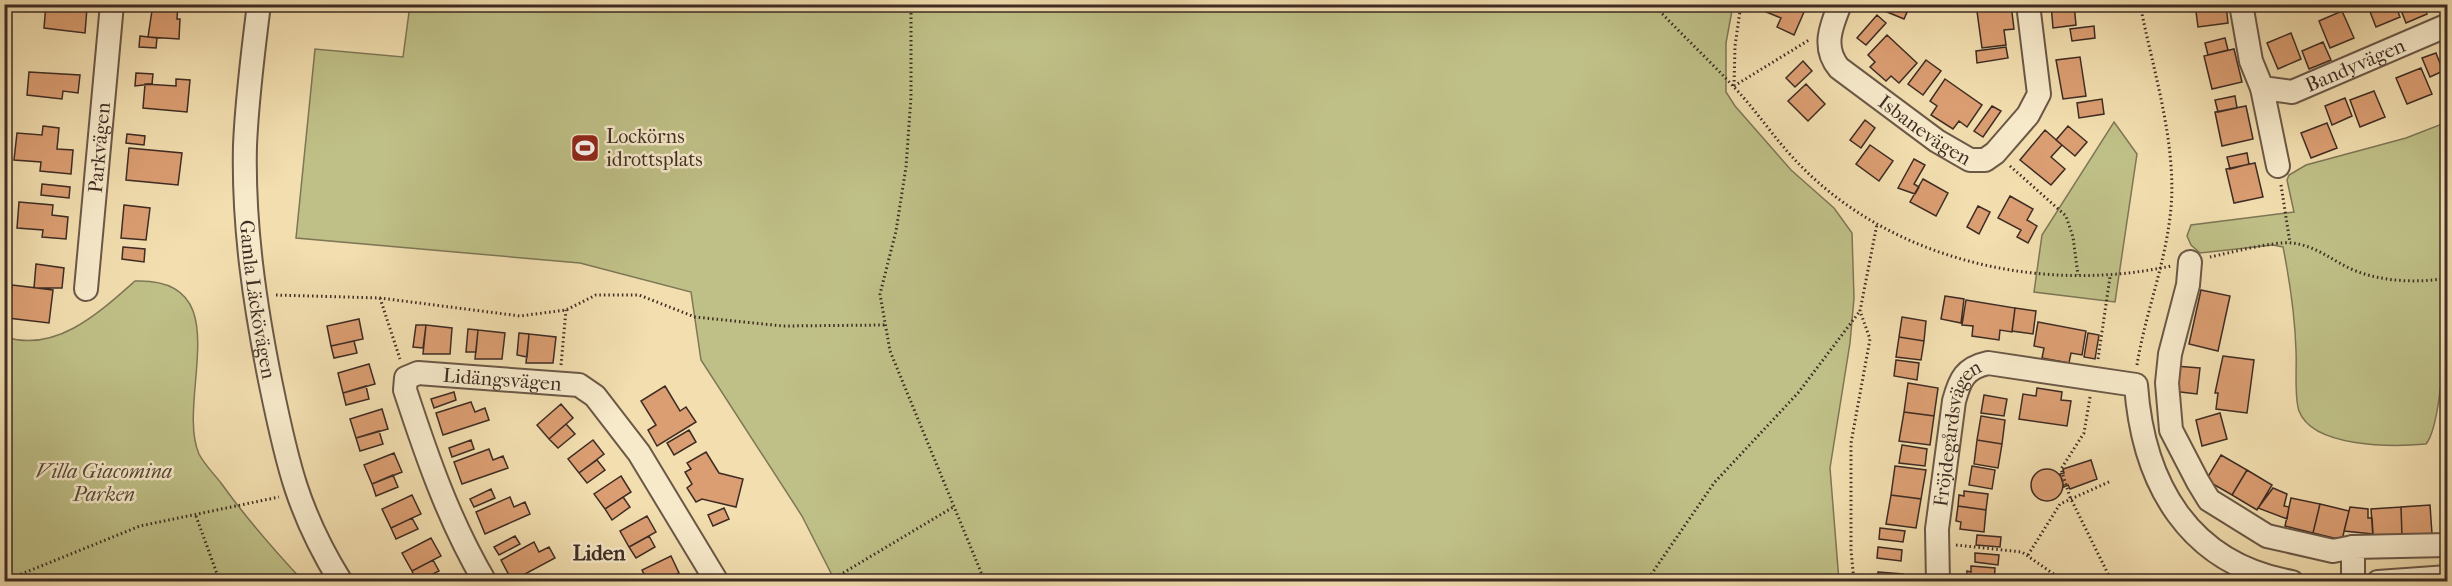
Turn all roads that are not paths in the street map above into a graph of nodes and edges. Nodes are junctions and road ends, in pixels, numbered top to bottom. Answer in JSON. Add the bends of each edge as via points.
{"nodes":[{"id":1,"x":112,"y":4,"type":"edge"},
{"id":2,"x":259,"y":4,"type":"edge"},
{"id":3,"x":1840,"y":4,"type":"edge"},
{"id":4,"x":2028,"y":4,"type":"edge"},
{"id":5,"x":2241,"y":4,"type":"edge"},
{"id":6,"x":2448,"y":25,"type":"edge"},
{"id":7,"x":2262,"y":88,"type":"junction"},
{"id":8,"x":2278,"y":166,"type":"road end"},
{"id":9,"x":2190,"y":262,"type":"road end"},
{"id":10,"x":86,"y":289,"type":"dead end"},
{"id":11,"x":2174,"y":435,"type":"junction"},
{"id":12,"x":2144,"y":443,"type":"junction"},
{"id":13,"x":2261,"y":533,"type":"junction"},
{"id":14,"x":2448,"y":545,"type":"edge"},
{"id":15,"x":2353,"y":547,"type":"junction"},
{"id":16,"x":2254,"y":574,"type":"edge"},
{"id":17,"x":2448,"y":577,"type":"edge"},
{"id":18,"x":341,"y":582,"type":"edge"},
{"id":19,"x":485,"y":582,"type":"edge"},
{"id":20,"x":717,"y":582,"type":"edge"},
{"id":21,"x":1938,"y":582,"type":"edge"},
{"id":22,"x":2292,"y":582,"type":"edge"},
{"id":23,"x":2353,"y":582,"type":"edge"},
{"id":24,"x":2378,"y":582,"type":"edge"}],
"edges":[{"from":1,"to":10,"type":"street","name":"Parkvägen"},
{"from":2,"to":18,"type":"street","name":"Gamla Läckövägen","via":[[245,156],[255,297],[291,479],[303,512]]},
{"from":3,"to":4,"type":"street","name":"Isbanevägen","via":[[1828,47],[1839,68],[1937,141],[1970,160],[1985,160],[2028,115],[2039,94]]},
{"from":5,"to":7,"type":"street","via":[[2251,61]]},
{"from":6,"to":7,"type":"street","name":"Bandyvägen","via":[[2292,92]]},
{"from":7,"to":8,"type":"street"},
{"from":9,"to":11,"type":"street","via":[[2168,373]]},
{"from":11,"to":12,"type":"street"},
{"from":11,"to":13,"type":"street","via":[[2209,500]]},
{"from":12,"to":16,"type":"street","via":[[2153,471],[2179,516],[2221,553]]},
{"from":12,"to":21,"type":"street","name":"Fröjdegårdsvägen","via":[[2136,385],[1988,363],[1965,372],[1954,401],[1939,503]]},
{"from":13,"to":15,"type":"street","via":[[2333,551]]},
{"from":13,"to":16,"type":"street"},
{"from":14,"to":15,"type":"street"},
{"from":15,"to":23,"type":"street"},
{"from":16,"to":22,"type":"street"},
{"from":17,"to":24,"type":"street"},
{"from":19,"to":20,"type":"street","name":"Lidängsvägen","via":[[431,470],[405,390],[406,378],[418,373],[579,386],[595,396],[664,491]]}]}
